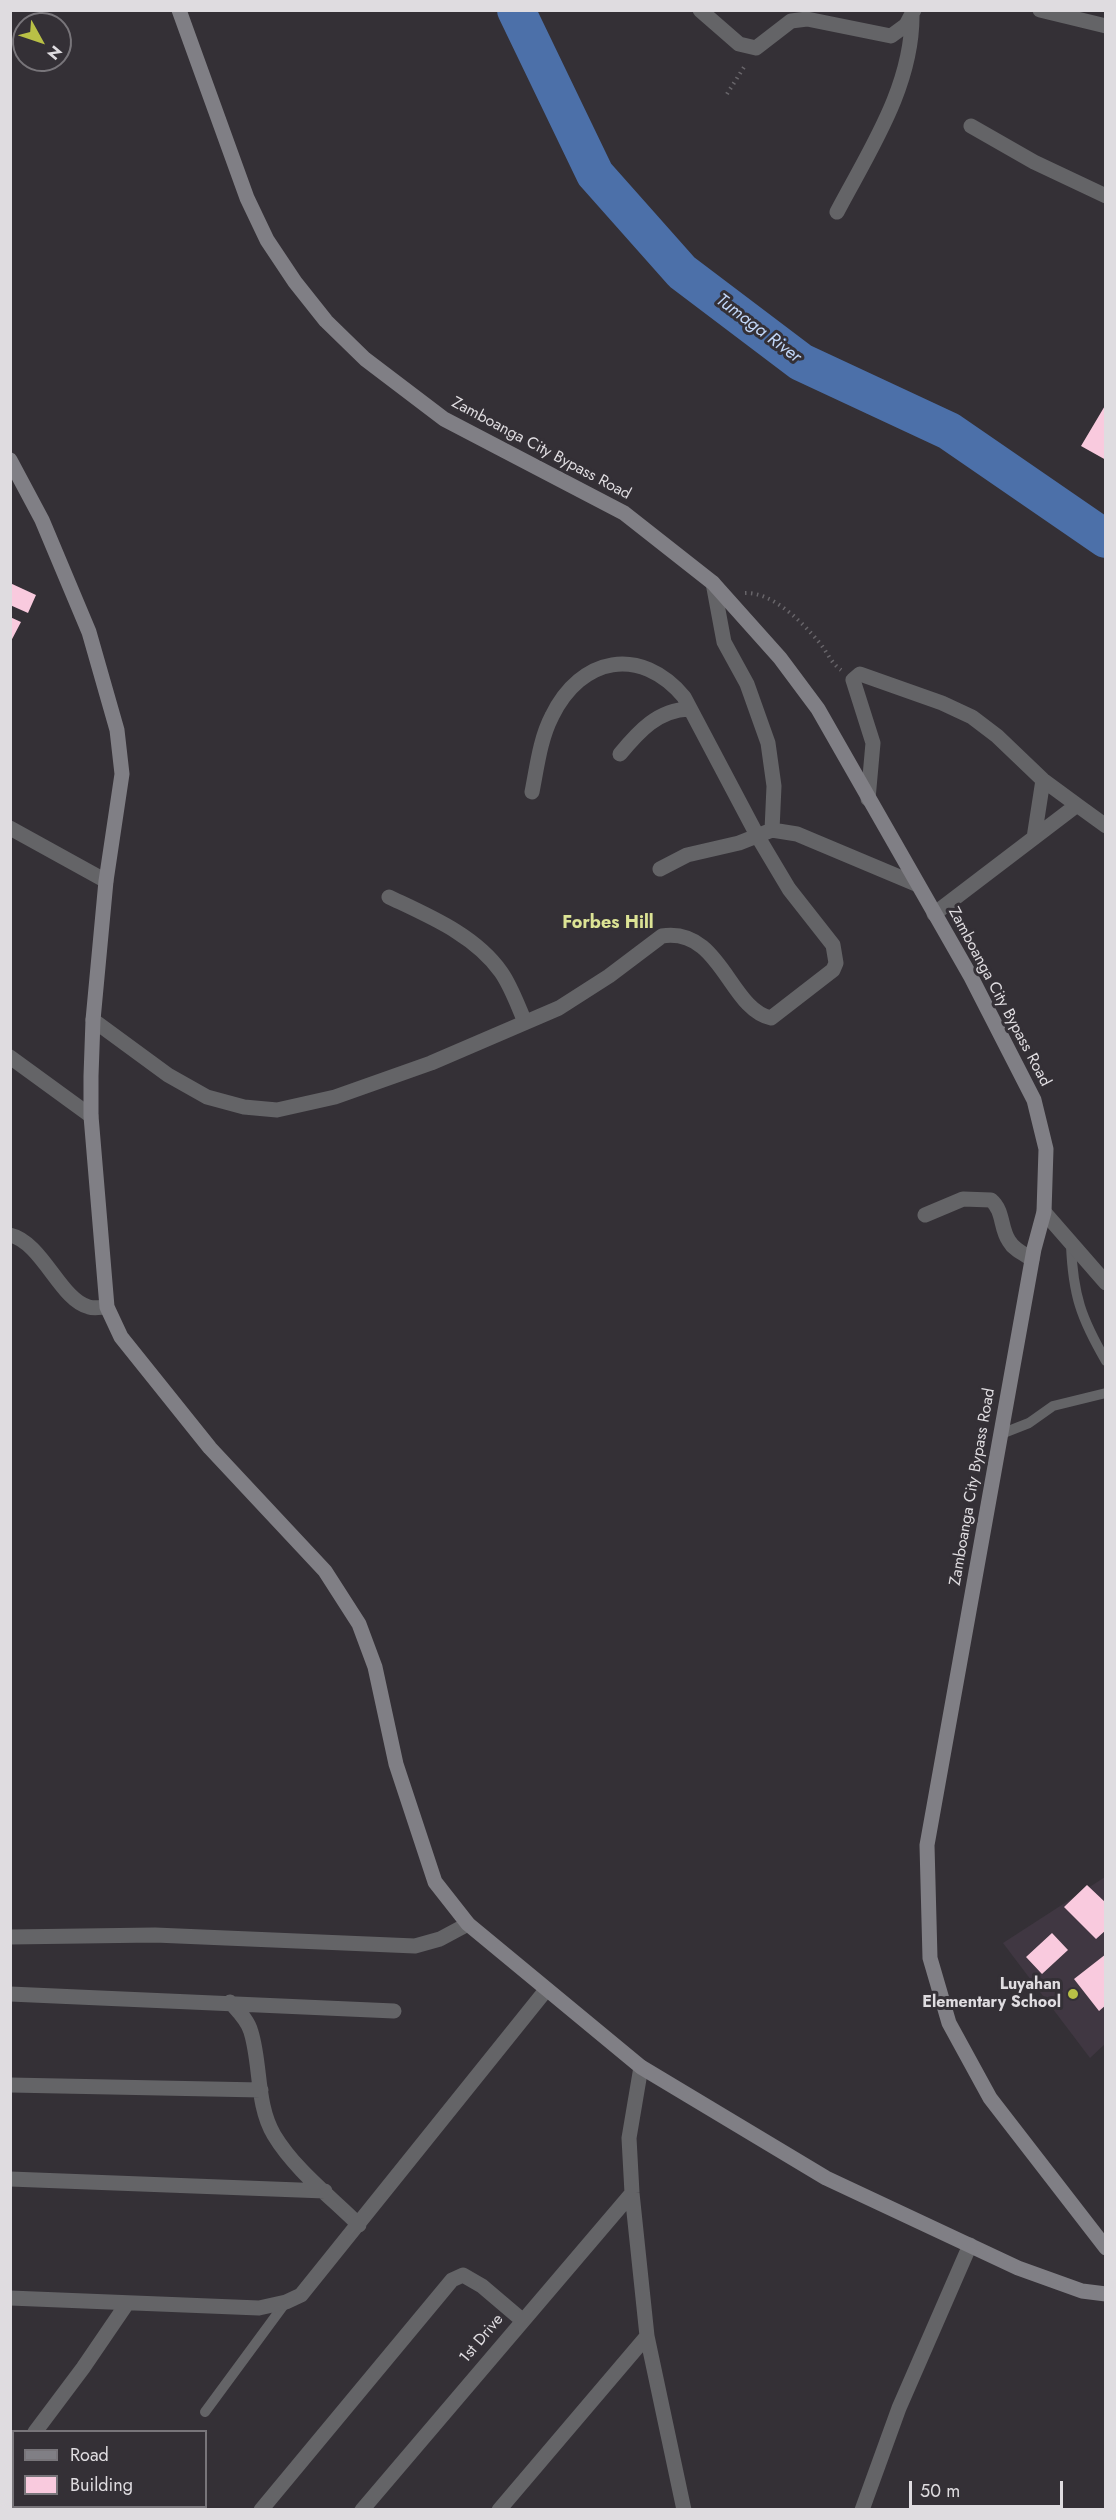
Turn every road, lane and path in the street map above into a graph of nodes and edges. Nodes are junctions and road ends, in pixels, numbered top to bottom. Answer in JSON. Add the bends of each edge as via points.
{"nodes":[{"id":1,"x":179,"y":10,"type":"edge"},
{"id":2,"x":700,"y":10,"type":"edge"},
{"id":3,"x":1040,"y":10,"type":"edge"},
{"id":4,"x":913,"y":12,"type":"edge"},
{"id":5,"x":1106,"y":26,"type":"edge"},
{"id":6,"x":756,"y":48,"type":"junction"},
{"id":7,"x":727,"y":94,"type":"dead end"},
{"id":8,"x":971,"y":126,"type":"dead end"},
{"id":9,"x":1106,"y":196,"type":"edge"},
{"id":10,"x":837,"y":212,"type":"dead end"},
{"id":11,"x":10,"y":460,"type":"edge"},
{"id":12,"x":719,"y":588,"type":"junction"},
{"id":13,"x":853,"y":680,"type":"junction"},
{"id":14,"x":689,"y":709,"type":"junction"},
{"id":15,"x":620,"y":754,"type":"dead end"},
{"id":16,"x":1043,"y":780,"type":"junction"},
{"id":17,"x":532,"y":792,"type":"dead end"},
{"id":18,"x":868,"y":799,"type":"junction"},
{"id":19,"x":1077,"y":805,"type":"junction"},
{"id":20,"x":1106,"y":826,"type":"edge"},
{"id":21,"x":10,"y":828,"type":"edge"},
{"id":22,"x":765,"y":834,"type":"junction"},
{"id":23,"x":1034,"y":838,"type":"junction"},
{"id":24,"x":660,"y":869,"type":"dead end"},
{"id":25,"x":106,"y":882,"type":"junction"},
{"id":26,"x":916,"y":884,"type":"junction"},
{"id":27,"x":389,"y":897,"type":"dead end"},
{"id":28,"x":934,"y":914,"type":"junction"},
{"id":29,"x":93,"y":1020,"type":"junction"},
{"id":30,"x":525,"y":1022,"type":"junction"},
{"id":31,"x":10,"y":1057,"type":"edge"},
{"id":32,"x":91,"y":1116,"type":"junction"},
{"id":33,"x":1044,"y":1212,"type":"junction"},
{"id":34,"x":926,"y":1215,"type":"dead end"},
{"id":35,"x":10,"y":1235,"type":"edge"},
{"id":36,"x":1071,"y":1245,"type":"junction"},
{"id":37,"x":1032,"y":1259,"type":"junction"},
{"id":38,"x":1106,"y":1283,"type":"edge"},
{"id":39,"x":108,"y":1307,"type":"junction"},
{"id":40,"x":1106,"y":1360,"type":"edge"},
{"id":41,"x":1106,"y":1393,"type":"edge"},
{"id":42,"x":1001,"y":1434,"type":"junction"},
{"id":43,"x":468,"y":1924,"type":"junction"},
{"id":44,"x":10,"y":1937,"type":"edge"},
{"id":45,"x":546,"y":1989,"type":"junction"},
{"id":46,"x":10,"y":1994,"type":"edge"},
{"id":47,"x":230,"y":2002,"type":"junction"},
{"id":48,"x":394,"y":2011,"type":"dead end"},
{"id":49,"x":641,"y":2067,"type":"junction"},
{"id":50,"x":10,"y":2085,"type":"edge"},
{"id":51,"x":261,"y":2090,"type":"junction"},
{"id":52,"x":10,"y":2179,"type":"edge"},
{"id":53,"x":325,"y":2191,"type":"junction"},
{"id":54,"x":632,"y":2193,"type":"junction"},
{"id":55,"x":359,"y":2225,"type":"junction"},
{"id":56,"x":970,"y":2245,"type":"junction"},
{"id":57,"x":1106,"y":2248,"type":"edge"},
{"id":58,"x":1106,"y":2294,"type":"edge"},
{"id":59,"x":10,"y":2298,"type":"edge"},
{"id":60,"x":286,"y":2302,"type":"junction"},
{"id":61,"x":126,"y":2305,"type":"junction"},
{"id":62,"x":522,"y":2320,"type":"junction"},
{"id":63,"x":647,"y":2336,"type":"junction"},
{"id":64,"x":205,"y":2412,"type":"dead end"},
{"id":65,"x":36,"y":2430,"type":"edge"},
{"id":66,"x":261,"y":2510,"type":"edge"},
{"id":67,"x":362,"y":2510,"type":"edge"},
{"id":68,"x":499,"y":2510,"type":"edge"},
{"id":69,"x":684,"y":2510,"type":"edge"},
{"id":70,"x":862,"y":2510,"type":"edge"}],
"edges":[{"from":1,"to":12,"type":"main road","name":"Zamboanga City Bypass Road","via":[[247,198],[267,240],[326,321],[365,359],[444,419],[624,513]]},
{"from":2,"to":6,"type":"street","via":[[739,44]]},
{"from":3,"to":5,"type":"street"},
{"from":4,"to":6,"type":"street","via":[[906,25],[891,36],[822,21],[791,21]]},
{"from":4,"to":10,"type":"street","via":[[912,37],[893,105]]},
{"from":6,"to":7,"type":"path"},
{"from":8,"to":9,"type":"street"},
{"from":11,"to":25,"type":"main road","via":[[42,520],[89,632],[117,730],[122,774]]},
{"from":12,"to":13,"type":"path","via":[[754,592],[772,600],[819,641],[832,663]]},
{"from":12,"to":18,"type":"main road","name":"Zamboanga City Bypass Road","via":[[818,709]]},
{"from":12,"to":22,"type":"street","via":[[724,642],[747,684],[768,743],[774,786]]},
{"from":13,"to":16,"type":"street","via":[[860,674],[869,676],[972,717]]},
{"from":13,"to":18,"type":"street","via":[[873,743]]},
{"from":14,"to":15,"type":"street","via":[[665,713],[639,731]]},
{"from":14,"to":17,"type":"street","via":[[672,682],[655,671],[621,663],[587,674],[552,717]]},
{"from":14,"to":22,"type":"street"},
{"from":16,"to":19,"type":"street"},
{"from":16,"to":23,"type":"street"},
{"from":18,"to":26,"type":"main road","name":"Zamboanga City Bypass Road"},
{"from":19,"to":20,"type":"street"},
{"from":19,"to":23,"type":"street"},
{"from":21,"to":25,"type":"street"},
{"from":22,"to":24,"type":"street","via":[[687,855]]},
{"from":22,"to":26,"type":"street","via":[[797,834]]},
{"from":22,"to":30,"type":"street","via":[[789,889],[833,945],[836,963],[826,977],[778,1014],[765,1016],[755,1010],[706,950],[689,938],[662,936],[559,1008]]},
{"from":23,"to":28,"type":"street"},
{"from":25,"to":29,"type":"main road"},
{"from":26,"to":28,"type":"main road","name":"Zamboanga City Bypass Road"},
{"from":27,"to":30,"type":"street","via":[[457,931],[477,948],[501,972]]},
{"from":28,"to":33,"type":"main road","name":"Zamboanga City Bypass Road","via":[[1034,1100],[1046,1149]]},
{"from":29,"to":30,"type":"street","via":[[168,1075],[207,1097],[244,1107],[277,1110],[335,1097],[431,1063]]},
{"from":29,"to":32,"type":"main road"},
{"from":31,"to":32,"type":"street"},
{"from":32,"to":39,"type":"main road"},
{"from":33,"to":36,"type":"street"},
{"from":33,"to":37,"type":"main road","name":"Zamboanga City Bypass Road"},
{"from":34,"to":37,"type":"street","via":[[963,1199],[992,1200],[999,1208],[1007,1238],[1014,1248]]},
{"from":35,"to":39,"type":"street","via":[[42,1260],[76,1301],[89,1308]]},
{"from":36,"to":38,"type":"street"},
{"from":36,"to":40,"type":"lane","via":[[1073,1283],[1087,1329]]},
{"from":37,"to":42,"type":"main road","name":"Zamboanga City Bypass Road"},
{"from":39,"to":43,"type":"main road","via":[[121,1337],[210,1448],[325,1571],[359,1624],[375,1667],[396,1764],[435,1882]]},
{"from":41,"to":42,"type":"lane","via":[[1053,1406],[1029,1423]]},
{"from":42,"to":57,"type":"main road","name":"Zamboanga City Bypass Road","via":[[927,1845],[930,1958],[950,2023],[990,2098]]},
{"from":43,"to":44,"type":"street","via":[[440,1939],[415,1946],[155,1935]]},
{"from":43,"to":45,"type":"main road"},
{"from":45,"to":49,"type":"main road"},
{"from":45,"to":55,"type":"street"},
{"from":46,"to":47,"type":"street"},
{"from":47,"to":48,"type":"street"},
{"from":47,"to":51,"type":"street","via":[[251,2032]]},
{"from":49,"to":54,"type":"street","via":[[629,2138]]},
{"from":49,"to":56,"type":"main road","via":[[826,2178]]},
{"from":50,"to":51,"type":"street"},
{"from":51,"to":53,"type":"street","via":[[273,2134]]},
{"from":52,"to":53,"type":"street"},
{"from":53,"to":55,"type":"street"},
{"from":54,"to":62,"type":"street","name":"1st Drive"},
{"from":54,"to":63,"type":"street"},
{"from":55,"to":60,"type":"street","via":[[301,2295]]},
{"from":56,"to":58,"type":"main road","via":[[1082,2291]]},
{"from":56,"to":70,"type":"street","via":[[899,2408]]},
{"from":59,"to":61,"type":"street"},
{"from":60,"to":61,"type":"street","via":[[259,2308]]},
{"from":60,"to":64,"type":"lane"},
{"from":61,"to":65,"type":"street"},
{"from":62,"to":66,"type":"street","via":[[473,2280],[463,2275],[452,2280]]},
{"from":62,"to":67,"type":"street","name":"1st Drive"},
{"from":63,"to":68,"type":"street"},
{"from":63,"to":69,"type":"street"}]}
